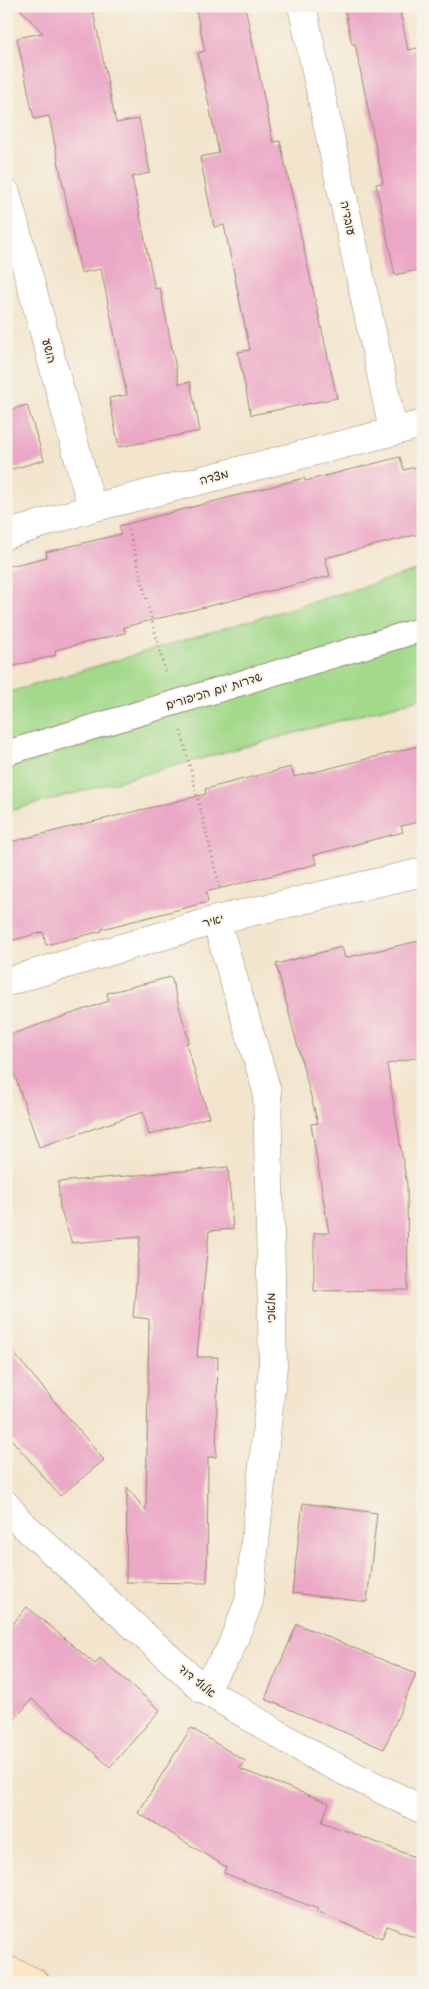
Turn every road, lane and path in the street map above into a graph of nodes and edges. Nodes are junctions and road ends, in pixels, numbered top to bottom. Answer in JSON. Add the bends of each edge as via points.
{"nodes":[{"id":1,"x":302,"y":6,"type":"edge"},
{"id":2,"x":6,"y":193,"type":"edge"},
{"id":3,"x":423,"y":424,"type":"edge"},
{"id":4,"x":393,"y":430,"type":"junction"},
{"id":5,"x":92,"y":508,"type":"junction"},
{"id":6,"x":6,"y":534,"type":"edge"},
{"id":7,"x":423,"y":629,"type":"edge"},
{"id":8,"x":6,"y":753,"type":"edge"},
{"id":9,"x":423,"y":872,"type":"edge"},
{"id":10,"x":216,"y":920,"type":"junction"},
{"id":11,"x":6,"y":982,"type":"edge"},
{"id":12,"x":6,"y":1505,"type":"edge"},
{"id":13,"x":202,"y":1689,"type":"junction"},
{"id":14,"x":423,"y":1810,"type":"edge"},
{"id":15,"x":6,"y":1969,"type":"edge"},
{"id":16,"x":36,"y":1983,"type":"edge"}],
"edges":[{"from":1,"to":4,"type":"street","name":"עובדיה"},
{"from":2,"to":5,"type":"street","name":"הושע"},
{"from":3,"to":4,"type":"street","name":"מצדה"},
{"from":4,"to":5,"type":"street","name":"מצדה"},
{"from":5,"to":6,"type":"street","name":"מצדה"},
{"from":7,"to":8,"type":"street","name":"שדרות יום הכיפורים"},
{"from":9,"to":10,"type":"street","name":"יאיר"},
{"from":10,"to":11,"type":"street","name":"יאיר"},
{"from":10,"to":13,"type":"street","name":"מלאכי","via":[[267,1091],[273,1366],[249,1601],[230,1652]]},
{"from":12,"to":13,"type":"street","name":"אלוף דוד","via":[[18,1520]]},
{"from":13,"to":14,"type":"street","name":"אלוף דוד","via":[[320,1759]]},
{"from":15,"to":16,"type":"main road"}]}
